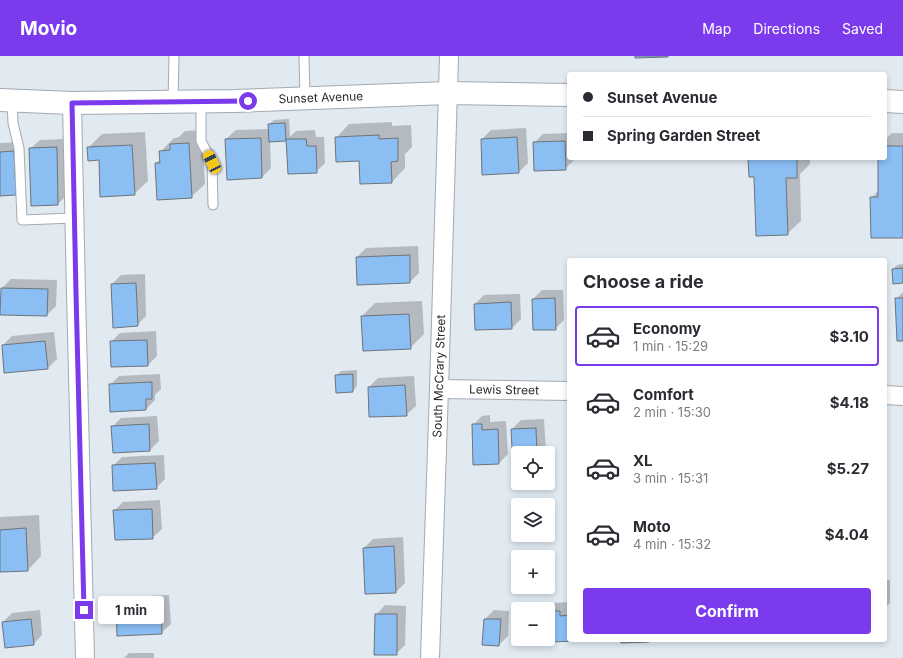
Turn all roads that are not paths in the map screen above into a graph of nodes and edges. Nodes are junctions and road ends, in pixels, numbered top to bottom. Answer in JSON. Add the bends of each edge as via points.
{"nodes":[{"id":1,"x":174,"y":56,"type":"edge"},
{"id":2,"x":304,"y":56,"type":"edge"},
{"id":3,"x":449,"y":56,"type":"edge"},
{"id":4,"x":448,"y":93,"type":"junction"},
{"id":5,"x":567,"y":95,"type":"edge"},
{"id":6,"x":305,"y":99,"type":"junction"},
{"id":7,"x":6,"y":100,"type":"edge"},
{"id":8,"x":887,"y":101,"type":"edge"},
{"id":9,"x":174,"y":102,"type":"junction"},
{"id":10,"x":201,"y":102,"type":"junction"},
{"id":11,"x":903,"y":102,"type":"edge"},
{"id":12,"x":72,"y":103,"type":"junction"},
{"id":13,"x":213,"y":205,"type":"dead end"},
{"id":14,"x":74,"y":218,"type":"junction"},
{"id":15,"x":439,"y":389,"type":"junction"},
{"id":16,"x":567,"y":391,"type":"edge"},
{"id":17,"x":887,"y":395,"type":"edge"},
{"id":18,"x":903,"y":396,"type":"edge"},
{"id":19,"x":85,"y":658,"type":"edge"},
{"id":20,"x":430,"y":658,"type":"edge"}],
"edges":[{"from":1,"to":9,"type":"lane"},
{"from":2,"to":6,"type":"lane"},
{"from":3,"to":4,"type":"street","name":"South McCrary Street"},
{"from":4,"to":5,"type":"main road","name":"Sunset Avenue"},
{"from":4,"to":6,"type":"main road","name":"Sunset Avenue"},
{"from":4,"to":15,"type":"street","name":"South McCrary Street"},
{"from":6,"to":10,"type":"main road","name":"Sunset Avenue"},
{"from":7,"to":12,"type":"main road","name":"Sunset Avenue"},
{"from":7,"to":14,"type":"lane","via":[[19,148],[22,220]]},
{"from":8,"to":11,"type":"main road"},
{"from":9,"to":10,"type":"main road","name":"Sunset Avenue"},
{"from":9,"to":12,"type":"main road","name":"Sunset Avenue"},
{"from":10,"to":13,"type":"lane","via":[[202,141],[212,162]]},
{"from":12,"to":14,"type":"street"},
{"from":14,"to":19,"type":"street"},
{"from":15,"to":16,"type":"street","name":"Lewis Street"},
{"from":15,"to":20,"type":"street","name":"South McCrary Street"},
{"from":17,"to":18,"type":"street"}]}
